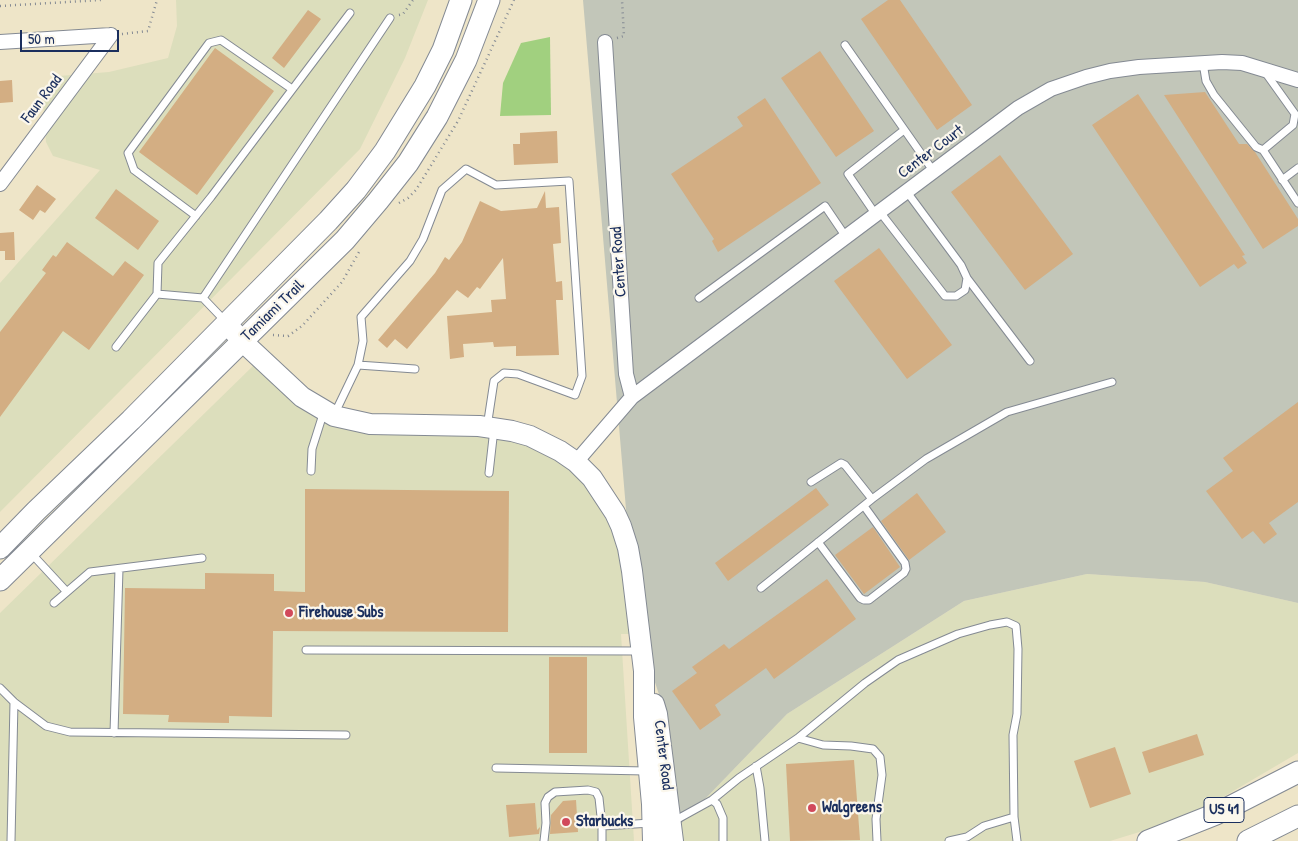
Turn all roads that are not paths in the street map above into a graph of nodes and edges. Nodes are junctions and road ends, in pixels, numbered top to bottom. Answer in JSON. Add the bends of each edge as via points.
{"nodes":[{"id":1,"x":461,"y":0,"type":"edge"},
{"id":2,"x":489,"y":1,"type":"edge"},
{"id":3,"x":350,"y":13,"type":"dead end"},
{"id":4,"x":390,"y":18,"type":"road end"},
{"id":5,"x":0,"y":42,"type":"edge"},
{"id":6,"x":605,"y":42,"type":"road end"},
{"id":7,"x":845,"y":45,"type":"dead end"},
{"id":8,"x":1203,"y":63,"type":"junction"},
{"id":9,"x":1263,"y":70,"type":"junction"},
{"id":10,"x":1298,"y":80,"type":"edge"},
{"id":11,"x":292,"y":89,"type":"junction"},
{"id":12,"x":1296,"y":123,"type":"edge"},
{"id":13,"x":904,"y":130,"type":"junction"},
{"id":14,"x":1263,"y":150,"type":"junction"},
{"id":15,"x":1298,"y":168,"type":"edge"},
{"id":16,"x":934,"y":172,"type":"junction"},
{"id":17,"x":1282,"y":180,"type":"junction"},
{"id":18,"x":0,"y":184,"type":"edge"},
{"id":19,"x":907,"y":192,"type":"junction"},
{"id":20,"x":1298,"y":203,"type":"edge"},
{"id":21,"x":878,"y":213,"type":"junction"},
{"id":22,"x":196,"y":216,"type":"junction"},
{"id":23,"x":846,"y":237,"type":"junction"},
{"id":24,"x":967,"y":278,"type":"junction"},
{"id":25,"x":157,"y":294,"type":"junction"},
{"id":26,"x":203,"y":298,"type":"junction"},
{"id":27,"x":699,"y":298,"type":"dead end"},
{"id":28,"x":226,"y":324,"type":"junction"},
{"id":29,"x":242,"y":341,"type":"junction"},
{"id":30,"x":116,"y":347,"type":"dead end"},
{"id":31,"x":1030,"y":361,"type":"dead end"},
{"id":32,"x":358,"y":365,"type":"junction"},
{"id":33,"x":416,"y":369,"type":"dead end"},
{"id":34,"x":1112,"y":382,"type":"dead end"},
{"id":35,"x":632,"y":398,"type":"junction"},
{"id":36,"x":329,"y":413,"type":"junction"},
{"id":37,"x":490,"y":427,"type":"junction"},
{"id":38,"x":576,"y":462,"type":"junction"},
{"id":39,"x":311,"y":471,"type":"dead end"},
{"id":40,"x":489,"y":473,"type":"dead end"},
{"id":41,"x":812,"y":482,"type":"dead end"},
{"id":42,"x":872,"y":499,"type":"junction"},
{"id":43,"x":864,"y":506,"type":"junction"},
{"id":44,"x":6,"y":541,"type":"edge"},
{"id":45,"x":818,"y":542,"type":"junction"},
{"id":46,"x":29,"y":552,"type":"junction"},
{"id":47,"x":202,"y":558,"type":"dead end"},
{"id":48,"x":119,"y":569,"type":"junction"},
{"id":49,"x":0,"y":580,"type":"edge"},
{"id":50,"x":761,"y":588,"type":"dead end"},
{"id":51,"x":67,"y":592,"type":"junction"},
{"id":52,"x":54,"y":603,"type":"dead end"},
{"id":53,"x":306,"y":650,"type":"dead end"},
{"id":54,"x":641,"y":651,"type":"junction"},
{"id":55,"x":644,"y":671,"type":"junction"},
{"id":56,"x":0,"y":688,"type":"edge"},
{"id":57,"x":14,"y":702,"type":"junction"},
{"id":58,"x":114,"y":733,"type":"junction"},
{"id":59,"x":346,"y":735,"type":"dead end"},
{"id":60,"x":798,"y":738,"type":"junction"},
{"id":61,"x":756,"y":766,"type":"junction"},
{"id":62,"x":496,"y":768,"type":"dead end"},
{"id":63,"x":649,"y":771,"type":"junction"},
{"id":64,"x":1298,"y":772,"type":"edge"},
{"id":65,"x":712,"y":800,"type":"junction"},
{"id":66,"x":1298,"y":816,"type":"edge"},
{"id":67,"x":1014,"y":817,"type":"junction"},
{"id":68,"x":602,"y":826,"type":"junction"},
{"id":69,"x":662,"y":832,"type":"edge"},
{"id":70,"x":11,"y":841,"type":"edge"},
{"id":71,"x":544,"y":841,"type":"edge"},
{"id":72,"x":602,"y":841,"type":"edge"},
{"id":73,"x":723,"y":841,"type":"edge"},
{"id":74,"x":764,"y":841,"type":"edge"},
{"id":75,"x":877,"y":841,"type":"edge"},
{"id":76,"x":949,"y":841,"type":"edge"},
{"id":77,"x":1017,"y":841,"type":"edge"},
{"id":78,"x":1148,"y":841,"type":"edge"},
{"id":79,"x":1248,"y":841,"type":"edge"}],
"edges":[{"from":1,"to":28,"type":"main road","name":"Tamiami Trail","via":[[443,50],[425,86],[371,171],[328,221]]},
{"from":2,"to":29,"type":"main road","name":"Tamiami Trail","via":[[453,87],[408,163],[344,240]]},
{"from":3,"to":11,"type":"lane"},
{"from":4,"to":26,"type":"lane"},
{"from":5,"to":18,"type":"street","name":"Faun Road","via":[[111,35]]},
{"from":6,"to":35,"type":"street","name":"Center Road","via":[[626,374]]},
{"from":7,"to":13,"type":"lane"},
{"from":8,"to":9,"type":"street","name":"Center Court","via":[[1242,63]]},
{"from":8,"to":14,"type":"lane","via":[[1206,80],[1214,95],[1256,146]]},
{"from":8,"to":16,"type":"street","name":"Center Court","via":[[1110,71],[1060,86],[1018,108]]},
{"from":9,"to":10,"type":"street","name":"Center Court"},
{"from":9,"to":12,"type":"lane","via":[[1295,114]]},
{"from":11,"to":22,"type":"lane"},
{"from":11,"to":22,"type":"lane","via":[[221,40],[209,43],[128,153],[134,170]]},
{"from":12,"to":14,"type":"lane"},
{"from":13,"to":16,"type":"lane"},
{"from":13,"to":21,"type":"lane","via":[[848,174]]},
{"from":14,"to":17,"type":"lane"},
{"from":15,"to":17,"type":"lane"},
{"from":16,"to":19,"type":"street","name":"Center Court"},
{"from":17,"to":20,"type":"lane"},
{"from":19,"to":21,"type":"street","name":"Center Court"},
{"from":19,"to":24,"type":"lane"},
{"from":21,"to":23,"type":"street","name":"Center Court"},
{"from":21,"to":24,"type":"lane","via":[[945,296],[956,296],[965,290]]},
{"from":22,"to":25,"type":"lane","via":[[158,263]]},
{"from":23,"to":27,"type":"lane","via":[[825,206]]},
{"from":23,"to":35,"type":"street","name":"Center Court"},
{"from":24,"to":31,"type":"lane"},
{"from":25,"to":26,"type":"lane"},
{"from":25,"to":30,"type":"lane"},
{"from":26,"to":28,"type":"lane"},
{"from":28,"to":29,"type":"street","name":"Center Road"},
{"from":28,"to":44,"type":"main road","name":"Tamiami Trail"},
{"from":29,"to":36,"type":"street","name":"Center Road","via":[[302,397]]},
{"from":29,"to":46,"type":"main road","name":"Tamiami Trail"},
{"from":32,"to":33,"type":"lane"},
{"from":32,"to":36,"type":"lane"},
{"from":32,"to":37,"type":"lane","via":[[361,317],[410,261],[423,239],[442,190],[466,169],[496,185],[569,181],[582,376],[575,395],[518,374],[504,373],[494,381]]},
{"from":34,"to":42,"type":"lane","via":[[1007,412],[926,459]]},
{"from":35,"to":38,"type":"street"},
{"from":36,"to":37,"type":"street","name":"Center Road","via":[[370,424]]},
{"from":36,"to":39,"type":"lane","via":[[312,449]]},
{"from":37,"to":38,"type":"street","name":"Center Road","via":[[530,436]]},
{"from":37,"to":40,"type":"lane"},
{"from":38,"to":54,"type":"street","name":"Center Road","via":[[596,484],[621,526],[632,571]]},
{"from":41,"to":42,"type":"lane","via":[[841,463]]},
{"from":42,"to":43,"type":"lane"},
{"from":43,"to":45,"type":"lane"},
{"from":43,"to":45,"type":"lane","via":[[905,563],[904,573],[869,600],[864,600]]},
{"from":44,"to":46,"type":"street"},
{"from":45,"to":50,"type":"lane"},
{"from":46,"to":49,"type":"main road","name":"Tamiami Trail"},
{"from":46,"to":51,"type":"lane"},
{"from":47,"to":48,"type":"lane"},
{"from":48,"to":51,"type":"lane","via":[[90,572]]},
{"from":48,"to":58,"type":"lane"},
{"from":51,"to":52,"type":"lane"},
{"from":53,"to":54,"type":"lane"},
{"from":54,"to":55,"type":"street","name":"Center Road"},
{"from":55,"to":63,"type":"street","name":"Center Road"},
{"from":55,"to":69,"type":"street","name":"Center Road","via":[[657,714]]},
{"from":56,"to":57,"type":"lane"},
{"from":57,"to":58,"type":"lane","via":[[46,726],[70,732]]},
{"from":57,"to":70,"type":"lane"},
{"from":58,"to":59,"type":"lane"},
{"from":60,"to":61,"type":"lane"},
{"from":60,"to":67,"type":"lane","via":[[898,660],[958,634],[1007,622],[1016,626],[1018,649],[1017,714],[1012,735]]},
{"from":60,"to":75,"type":"lane","via":[[823,745],[873,749],[880,757],[882,775],[876,819]]},
{"from":61,"to":65,"type":"lane"},
{"from":61,"to":74,"type":"lane"},
{"from":62,"to":63,"type":"lane"},
{"from":63,"to":69,"type":"street","name":"Center Road"},
{"from":64,"to":78,"type":"main road","number":"US 41","via":[[1216,814]]},
{"from":65,"to":69,"type":"lane"},
{"from":65,"to":73,"type":"lane","via":[[723,818]]},
{"from":66,"to":79,"type":"main road","number":"US 41"},
{"from":67,"to":76,"type":"lane"},
{"from":67,"to":77,"type":"lane"},
{"from":68,"to":69,"type":"lane"},
{"from":68,"to":71,"type":"lane","via":[[596,792],[555,792],[545,803]]},
{"from":68,"to":72,"type":"lane"}]}
